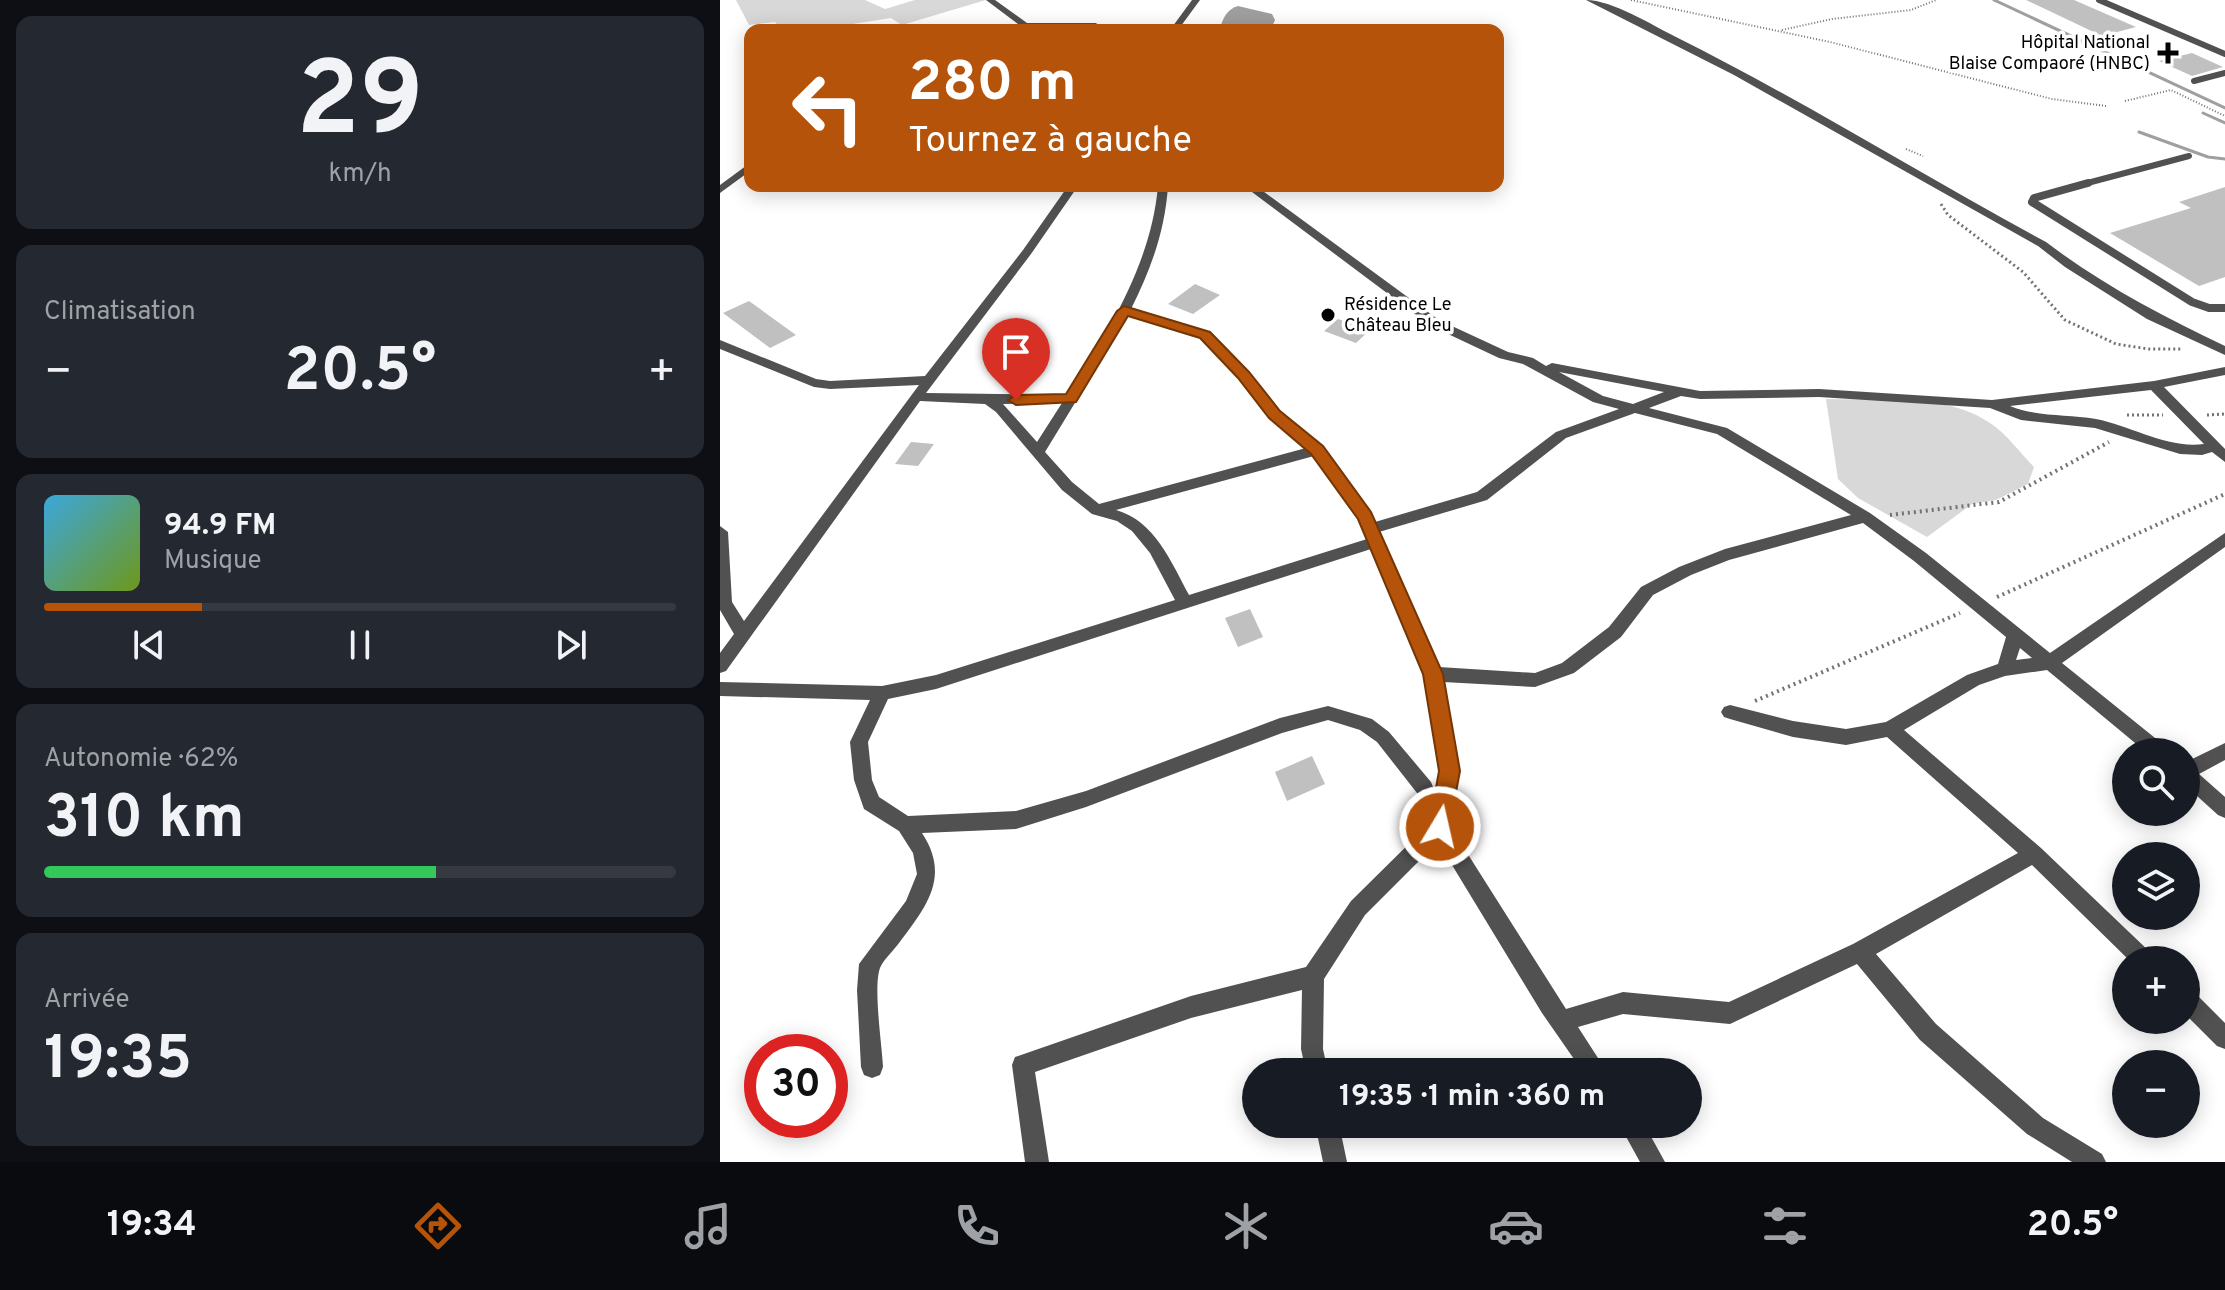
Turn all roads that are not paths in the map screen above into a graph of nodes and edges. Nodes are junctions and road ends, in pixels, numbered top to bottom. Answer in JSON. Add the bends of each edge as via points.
{"nodes":[{"id":1,"x":990,"y":0,"type":"edge"},
{"id":2,"x":1196,"y":0,"type":"edge"},
{"id":3,"x":1590,"y":0,"type":"edge"},
{"id":4,"x":2099,"y":0,"type":"edge"},
{"id":5,"x":1024,"y":24,"type":"edge"},
{"id":6,"x":1178,"y":24,"type":"edge"},
{"id":7,"x":2225,"y":54,"type":"edge"},
{"id":8,"x":2225,"y":73,"type":"edge"},
{"id":9,"x":2194,"y":81,"type":"dead end"},
{"id":10,"x":2189,"y":156,"type":"dead end"},
{"id":11,"x":744,"y":171,"type":"edge"},
{"id":12,"x":720,"y":190,"type":"edge"},
{"id":13,"x":1069,"y":192,"type":"edge"},
{"id":14,"x":1163,"y":192,"type":"edge"},
{"id":15,"x":1257,"y":192,"type":"edge"},
{"id":16,"x":2225,"y":308,"type":"edge"},
{"id":17,"x":1124,"y":311,"type":"junction"},
{"id":18,"x":720,"y":344,"type":"edge"},
{"id":19,"x":2225,"y":351,"type":"edge"},
{"id":20,"x":1528,"y":361,"type":"junction"},
{"id":21,"x":2225,"y":371,"type":"edge"},
{"id":22,"x":929,"y":380,"type":"junction"},
{"id":23,"x":2154,"y":385,"type":"junction"},
{"id":24,"x":1677,"y":392,"type":"junction"},
{"id":25,"x":918,"y":397,"type":"junction"},
{"id":26,"x":1071,"y":399,"type":"junction"},
{"id":27,"x":988,"y":400,"type":"junction"},
{"id":28,"x":1992,"y":404,"type":"junction"},
{"id":29,"x":1632,"y":408,"type":"junction"},
{"id":30,"x":1317,"y":450,"type":"junction"},
{"id":31,"x":2220,"y":451,"type":"edge"},
{"id":32,"x":1038,"y":452,"type":"junction"},
{"id":33,"x":1097,"y":510,"type":"junction"},
{"id":34,"x":1865,"y":517,"type":"junction"},
{"id":35,"x":720,"y":532,"type":"edge"},
{"id":36,"x":1374,"y":536,"type":"junction"},
{"id":37,"x":2225,"y":539,"type":"edge"},
{"id":38,"x":1185,"y":604,"type":"junction"},
{"id":39,"x":743,"y":635,"type":"junction"},
{"id":40,"x":2015,"y":635,"type":"junction"},
{"id":41,"x":2048,"y":663,"type":"junction"},
{"id":42,"x":720,"y":666,"type":"edge"},
{"id":43,"x":2005,"y":669,"type":"junction"},
{"id":44,"x":1433,"y":674,"type":"junction"},
{"id":45,"x":720,"y":689,"type":"edge"},
{"id":46,"x":882,"y":693,"type":"junction"},
{"id":47,"x":1730,"y":712,"type":"road end"},
{"id":48,"x":1890,"y":729,"type":"junction"},
{"id":49,"x":2142,"y":738,"type":"edge"},
{"id":50,"x":2225,"y":751,"type":"edge"},
{"id":51,"x":2200,"y":764,"type":"edge"},
{"id":52,"x":2200,"y":785,"type":"edge"},
{"id":53,"x":2225,"y":809,"type":"edge"},
{"id":54,"x":906,"y":825,"type":"junction"},
{"id":55,"x":1440,"y":827,"type":"junction"},
{"id":56,"x":2034,"y":854,"type":"junction"},
{"id":57,"x":2129,"y":946,"type":"edge"},
{"id":58,"x":1860,"y":951,"type":"junction"},
{"id":59,"x":1313,"y":976,"type":"junction"},
{"id":60,"x":2200,"y":1014,"type":"edge"},
{"id":61,"x":1561,"y":1021,"type":"junction"},
{"id":62,"x":2225,"y":1038,"type":"edge"},
{"id":63,"x":1314,"y":1058,"type":"edge"},
{"id":64,"x":1586,"y":1058,"type":"edge"},
{"id":65,"x":872,"y":1067,"type":"dead end"},
{"id":66,"x":1330,"y":1138,"type":"edge"},
{"id":67,"x":1639,"y":1138,"type":"edge"},
{"id":68,"x":1037,"y":1162,"type":"edge"},
{"id":69,"x":1335,"y":1162,"type":"edge"},
{"id":70,"x":1653,"y":1162,"type":"edge"},
{"id":71,"x":2094,"y":1162,"type":"edge"}],
"edges":[{"from":1,"to":5,"type":"street"},
{"from":2,"to":6,"type":"street"},
{"from":3,"to":19,"type":"street","via":[[1738,75],[2042,244],[2151,316]]},
{"from":4,"to":7,"type":"lane"},
{"from":8,"to":9,"type":"lane"},
{"from":10,"to":16,"type":"lane","via":[[2032,202],[2192,302]]},
{"from":11,"to":12,"type":"street"},
{"from":13,"to":22,"type":"street"},
{"from":14,"to":17,"type":"street","via":[[1164,209],[1144,270]]},
{"from":15,"to":20,"type":"street","via":[[1435,323]]},
{"from":17,"to":26,"type":"street"},
{"from":17,"to":30,"type":"street","via":[[1205,335],[1274,415]]},
{"from":18,"to":22,"type":"street","via":[[814,383]]},
{"from":20,"to":24,"type":"street"},
{"from":20,"to":29,"type":"street","via":[[1598,399]]},
{"from":21,"to":23,"type":"street"},
{"from":22,"to":25,"type":"street"},
{"from":23,"to":28,"type":"street"},
{"from":23,"to":31,"type":"street"},
{"from":24,"to":28,"type":"street","via":[[1819,393]]},
{"from":24,"to":29,"type":"street"},
{"from":25,"to":27,"type":"street"},
{"from":25,"to":39,"type":"street"},
{"from":26,"to":27,"type":"street"},
{"from":26,"to":32,"type":"street"},
{"from":27,"to":32,"type":"street"},
{"from":28,"to":31,"type":"street","via":[[2021,416],[2129,431],[2180,449]]},
{"from":29,"to":34,"type":"street","via":[[1722,431]]},
{"from":29,"to":36,"type":"street","via":[[1561,435],[1482,496]]},
{"from":30,"to":33,"type":"street"},
{"from":30,"to":36,"type":"street"},
{"from":32,"to":33,"type":"street"},
{"from":33,"to":38,"type":"street","via":[[1137,527],[1156,549]]},
{"from":34,"to":40,"type":"street"},
{"from":34,"to":44,"type":"street","via":[[1685,571],[1647,591],[1615,632],[1568,668],[1535,680]]},
{"from":35,"to":39,"type":"street","via":[[724,602]]},
{"from":36,"to":38,"type":"street"},
{"from":36,"to":44,"type":"street"},
{"from":37,"to":41,"type":"street"},
{"from":38,"to":46,"type":"street","via":[[936,682]]},
{"from":39,"to":42,"type":"street"},
{"from":40,"to":41,"type":"street"},
{"from":40,"to":43,"type":"street"},
{"from":41,"to":43,"type":"street"},
{"from":41,"to":49,"type":"street"},
{"from":43,"to":48,"type":"street","via":[[1973,680]]},
{"from":44,"to":55,"type":"street","via":[[1449,771]]},
{"from":45,"to":46,"type":"street"},
{"from":46,"to":54,"type":"street","via":[[859,742],[863,780],[871,803]]},
{"from":47,"to":48,"type":"street","via":[[1846,737]]},
{"from":48,"to":56,"type":"street"},
{"from":50,"to":51,"type":"street"},
{"from":52,"to":53,"type":"street"},
{"from":54,"to":55,"type":"street","via":[[1016,820],[1328,713],[1366,724],[1383,737],[1424,788]]},
{"from":54,"to":65,"type":"street","via":[[922,850],[927,874],[914,907],[870,964]]},
{"from":55,"to":59,"type":"street","via":[[1358,908]]},
{"from":55,"to":61,"type":"street"},
{"from":56,"to":57,"type":"street"},
{"from":56,"to":58,"type":"street"},
{"from":58,"to":61,"type":"street","via":[[1730,1013],[1623,1003]]},
{"from":58,"to":71,"type":"street","via":[[1928,1032],[2035,1126]]},
{"from":59,"to":63,"type":"street"},
{"from":59,"to":68,"type":"street","via":[[1191,1007],[1023,1065]]},
{"from":60,"to":62,"type":"street"},
{"from":61,"to":64,"type":"street"},
{"from":66,"to":69,"type":"street"},
{"from":67,"to":70,"type":"street"}]}
